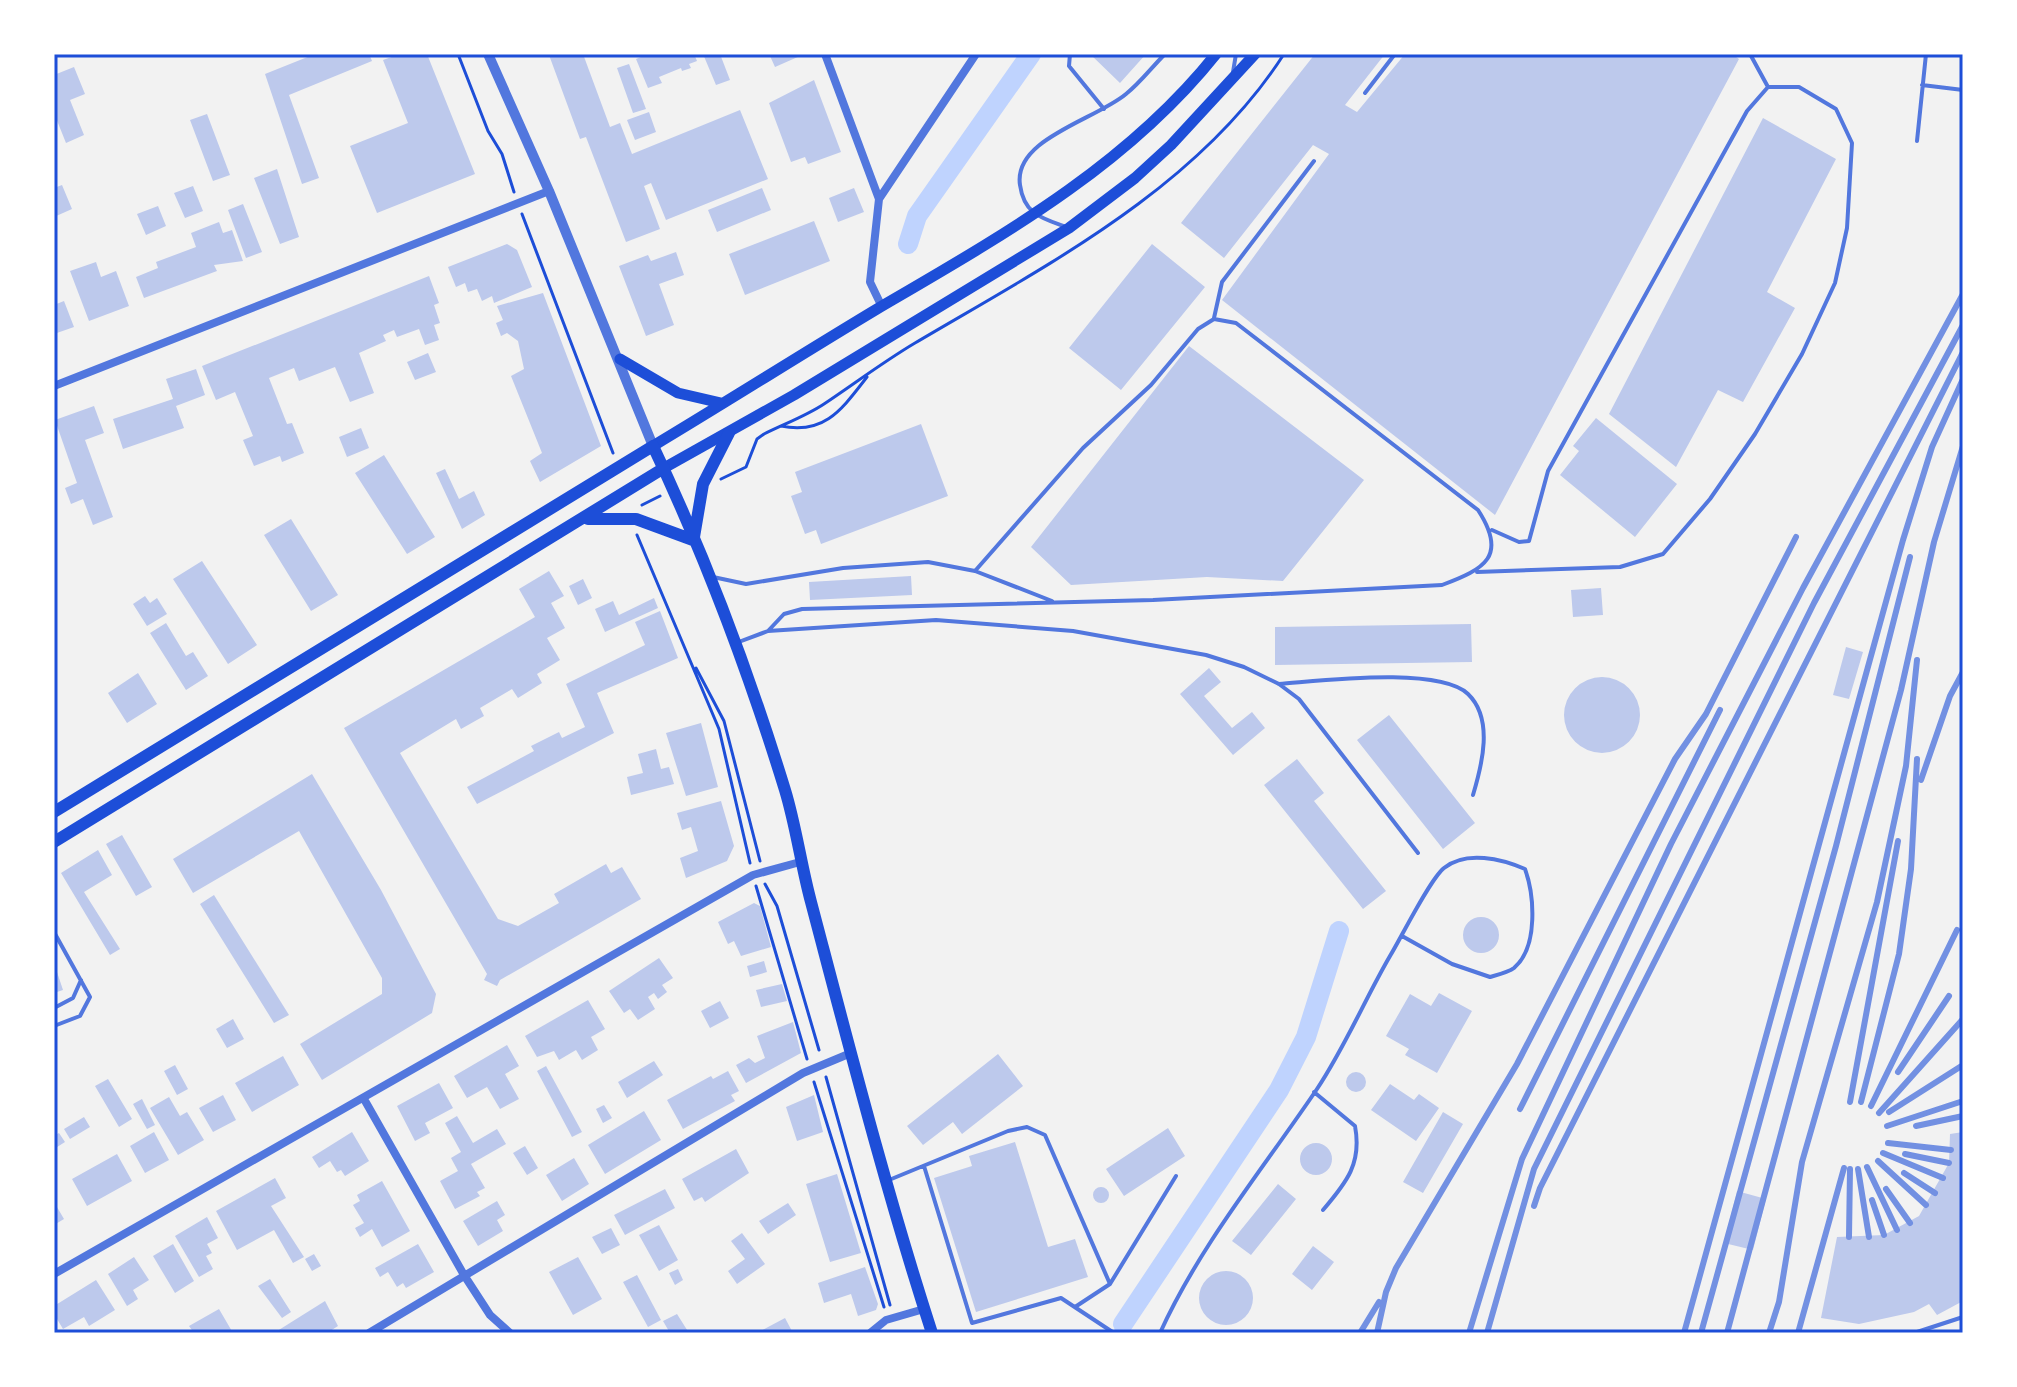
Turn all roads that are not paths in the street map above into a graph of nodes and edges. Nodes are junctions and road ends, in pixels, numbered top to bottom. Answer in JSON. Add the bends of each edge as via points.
{"nodes":[{"id":1,"x":488,"y":54,"type":"edge"},
{"id":2,"x":825,"y":54,"type":"edge"},
{"id":3,"x":976,"y":54,"type":"edge"},
{"id":4,"x":1070,"y":54,"type":"edge"},
{"id":5,"x":1165,"y":54,"type":"edge"},
{"id":6,"x":1216,"y":54,"type":"edge"},
{"id":7,"x":1236,"y":54,"type":"edge"},
{"id":8,"x":1255,"y":54,"type":"edge"},
{"id":9,"x":1395,"y":54,"type":"edge"},
{"id":10,"x":1750,"y":54,"type":"edge"},
{"id":11,"x":1926,"y":54,"type":"edge"},
{"id":12,"x":1232,"y":79,"type":"junction"},
{"id":13,"x":1922,"y":85,"type":"junction"},
{"id":14,"x":1768,"y":87,"type":"junction"},
{"id":15,"x":1963,"y":90,"type":"edge"},
{"id":16,"x":1365,"y":93,"type":"dead end"},
{"id":17,"x":1104,"y":109,"type":"junction"},
{"id":18,"x":1917,"y":141,"type":"dead end"},
{"id":19,"x":1314,"y":161,"type":"dead end"},
{"id":20,"x":549,"y":191,"type":"junction"},
{"id":21,"x":879,"y":199,"type":"junction"},
{"id":22,"x":1032,"y":215,"type":"junction"},
{"id":23,"x":1069,"y":228,"type":"junction"},
{"id":24,"x":882,"y":307,"type":"junction"},
{"id":25,"x":1214,"y":319,"type":"junction"},
{"id":26,"x":620,"y":359,"type":"junction"},
{"id":27,"x":54,"y":386,"type":"edge"},
{"id":28,"x":721,"y":403,"type":"junction"},
{"id":29,"x":729,"y":433,"type":"junction"},
{"id":30,"x":653,"y":446,"type":"junction"},
{"id":31,"x":664,"y":468,"type":"junction"},
{"id":32,"x":583,"y":519,"type":"junction"},
{"id":33,"x":1492,"y":530,"type":"junction"},
{"id":34,"x":693,"y":540,"type":"junction"},
{"id":35,"x":975,"y":571,"type":"junction"},
{"id":36,"x":1477,"y":572,"type":"junction"},
{"id":37,"x":708,"y":576,"type":"junction"},
{"id":38,"x":1054,"y":602,"type":"junction"},
{"id":39,"x":768,"y":631,"type":"junction"},
{"id":40,"x":735,"y":644,"type":"junction"},
{"id":41,"x":1279,"y":684,"type":"junction"},
{"id":42,"x":1473,"y":795,"type":"dead end"},
{"id":43,"x":54,"y":812,"type":"edge"},
{"id":44,"x":54,"y":842,"type":"edge"},
{"id":45,"x":1418,"y":853,"type":"dead end"},
{"id":46,"x":800,"y":862,"type":"junction"},
{"id":47,"x":54,"y":931,"type":"edge"},
{"id":48,"x":1402,"y":936,"type":"junction"},
{"id":49,"x":82,"y":978,"type":"junction"},
{"id":50,"x":54,"y":1008,"type":"edge"},
{"id":51,"x":54,"y":1026,"type":"edge"},
{"id":52,"x":851,"y":1053,"type":"junction"},
{"id":53,"x":1314,"y":1092,"type":"junction"},
{"id":54,"x":364,"y":1099,"type":"junction"},
{"id":55,"x":923,"y":1165,"type":"junction"},
{"id":56,"x":1176,"y":1176,"type":"dead end"},
{"id":57,"x":887,"y":1181,"type":"junction"},
{"id":58,"x":1323,"y":1210,"type":"dead end"},
{"id":59,"x":54,"y":1274,"type":"edge"},
{"id":60,"x":464,"y":1275,"type":"junction"},
{"id":61,"x":1110,"y":1284,"type":"junction"},
{"id":62,"x":1075,"y":1307,"type":"junction"},
{"id":63,"x":924,"y":1309,"type":"junction"},
{"id":64,"x":1963,"y":1317,"type":"edge"},
{"id":65,"x":369,"y":1333,"type":"edge"},
{"id":66,"x":510,"y":1333,"type":"edge"},
{"id":67,"x":870,"y":1333,"type":"edge"},
{"id":68,"x":932,"y":1333,"type":"edge"},
{"id":69,"x":1115,"y":1333,"type":"edge"},
{"id":70,"x":1160,"y":1333,"type":"edge"},
{"id":71,"x":1914,"y":1333,"type":"edge"}],
"edges":[{"from":1,"to":20,"type":"street"},
{"from":2,"to":21,"type":"street"},
{"from":3,"to":21,"type":"street"},
{"from":4,"to":17,"type":"lane","via":[[1069,66]]},
{"from":5,"to":17,"type":"lane","via":[[1126,95]]},
{"from":6,"to":22,"type":"main road","via":[[1116,157]]},
{"from":7,"to":12,"type":"lane"},
{"from":8,"to":12,"type":"main road"},
{"from":9,"to":16,"type":"lane"},
{"from":10,"to":14,"type":"lane"},
{"from":11,"to":13,"type":"lane"},
{"from":12,"to":23,"type":"main road","via":[[1135,178]]},
{"from":13,"to":15,"type":"lane"},
{"from":13,"to":18,"type":"lane"},
{"from":14,"to":33,"type":"lane","via":[[1747,111],[1548,471],[1529,541]]},
{"from":14,"to":36,"type":"lane","via":[[1799,87],[1836,109],[1852,143],[1847,228],[1835,283],[1802,354],[1755,434],[1663,554],[1620,567]]},
{"from":17,"to":22,"type":"lane","via":[[1044,139],[1023,160],[1021,197]]},
{"from":19,"to":25,"type":"lane","via":[[1222,282]]},
{"from":20,"to":26,"type":"street"},
{"from":20,"to":27,"type":"street"},
{"from":21,"to":24,"type":"street","via":[[870,282]]},
{"from":22,"to":23,"type":"lane"},
{"from":22,"to":24,"type":"main road"},
{"from":23,"to":29,"type":"main road"},
{"from":24,"to":28,"type":"main road"},
{"from":25,"to":33,"type":"lane","via":[[1236,323],[1478,510]]},
{"from":25,"to":35,"type":"lane","via":[[1198,329],[1151,385],[1083,448]]},
{"from":26,"to":28,"type":"main road","via":[[678,393]]},
{"from":26,"to":30,"type":"street"},
{"from":28,"to":30,"type":"main road"},
{"from":29,"to":31,"type":"main road"},
{"from":29,"to":34,"type":"main road","via":[[696,512]]},
{"from":30,"to":31,"type":"main road"},
{"from":30,"to":43,"type":"main road"},
{"from":31,"to":32,"type":"main road"},
{"from":31,"to":34,"type":"main road"},
{"from":32,"to":34,"type":"main road","via":[[636,519]]},
{"from":32,"to":44,"type":"main road"},
{"from":33,"to":36,"type":"lane","via":[[1491,555]]},
{"from":34,"to":37,"type":"main road"},
{"from":35,"to":37,"type":"lane","via":[[928,562],[843,568],[746,584]]},
{"from":35,"to":38,"type":"lane"},
{"from":36,"to":38,"type":"lane","via":[[1442,585]]},
{"from":37,"to":40,"type":"main road"},
{"from":38,"to":39,"type":"lane","via":[[792,610]]},
{"from":39,"to":40,"type":"lane"},
{"from":39,"to":41,"type":"lane","via":[[936,620],[1073,631],[1206,655]]},
{"from":40,"to":46,"type":"main road","via":[[786,793]]},
{"from":41,"to":42,"type":"lane","via":[[1399,677],[1438,681],[1467,693],[1480,713],[1484,759]]},
{"from":41,"to":45,"type":"lane","via":[[1299,699]]},
{"from":46,"to":52,"type":"main road"},
{"from":46,"to":54,"type":"street","via":[[753,875]]},
{"from":47,"to":49,"type":"lane"},
{"from":48,"to":48,"type":"lane","via":[[1444,868],[1475,857],[1525,869],[1533,892],[1528,946],[1515,967],[1490,977],[1452,964]]},
{"from":48,"to":53,"type":"lane"},
{"from":49,"to":50,"type":"lane","via":[[73,998]]},
{"from":49,"to":51,"type":"lane","via":[[90,997],[87,1008]]},
{"from":52,"to":57,"type":"main road"},
{"from":52,"to":60,"type":"street","via":[[810,1069]]},
{"from":53,"to":58,"type":"lane","via":[[1355,1126],[1359,1148],[1354,1171]]},
{"from":53,"to":70,"type":"lane","via":[[1183,1282]]},
{"from":54,"to":59,"type":"street"},
{"from":54,"to":60,"type":"street"},
{"from":55,"to":57,"type":"lane"},
{"from":55,"to":61,"type":"lane","via":[[1008,1131],[1027,1127],[1045,1135]]},
{"from":55,"to":62,"type":"lane","via":[[972,1323],[1061,1298]]},
{"from":56,"to":61,"type":"lane"},
{"from":57,"to":63,"type":"main road"},
{"from":60,"to":65,"type":"street"},
{"from":60,"to":66,"type":"street","via":[[490,1315]]},
{"from":61,"to":62,"type":"lane"},
{"from":62,"to":69,"type":"lane"},
{"from":63,"to":67,"type":"street","via":[[886,1320]]},
{"from":63,"to":68,"type":"main road"},
{"from":64,"to":71,"type":"lane"}]}
